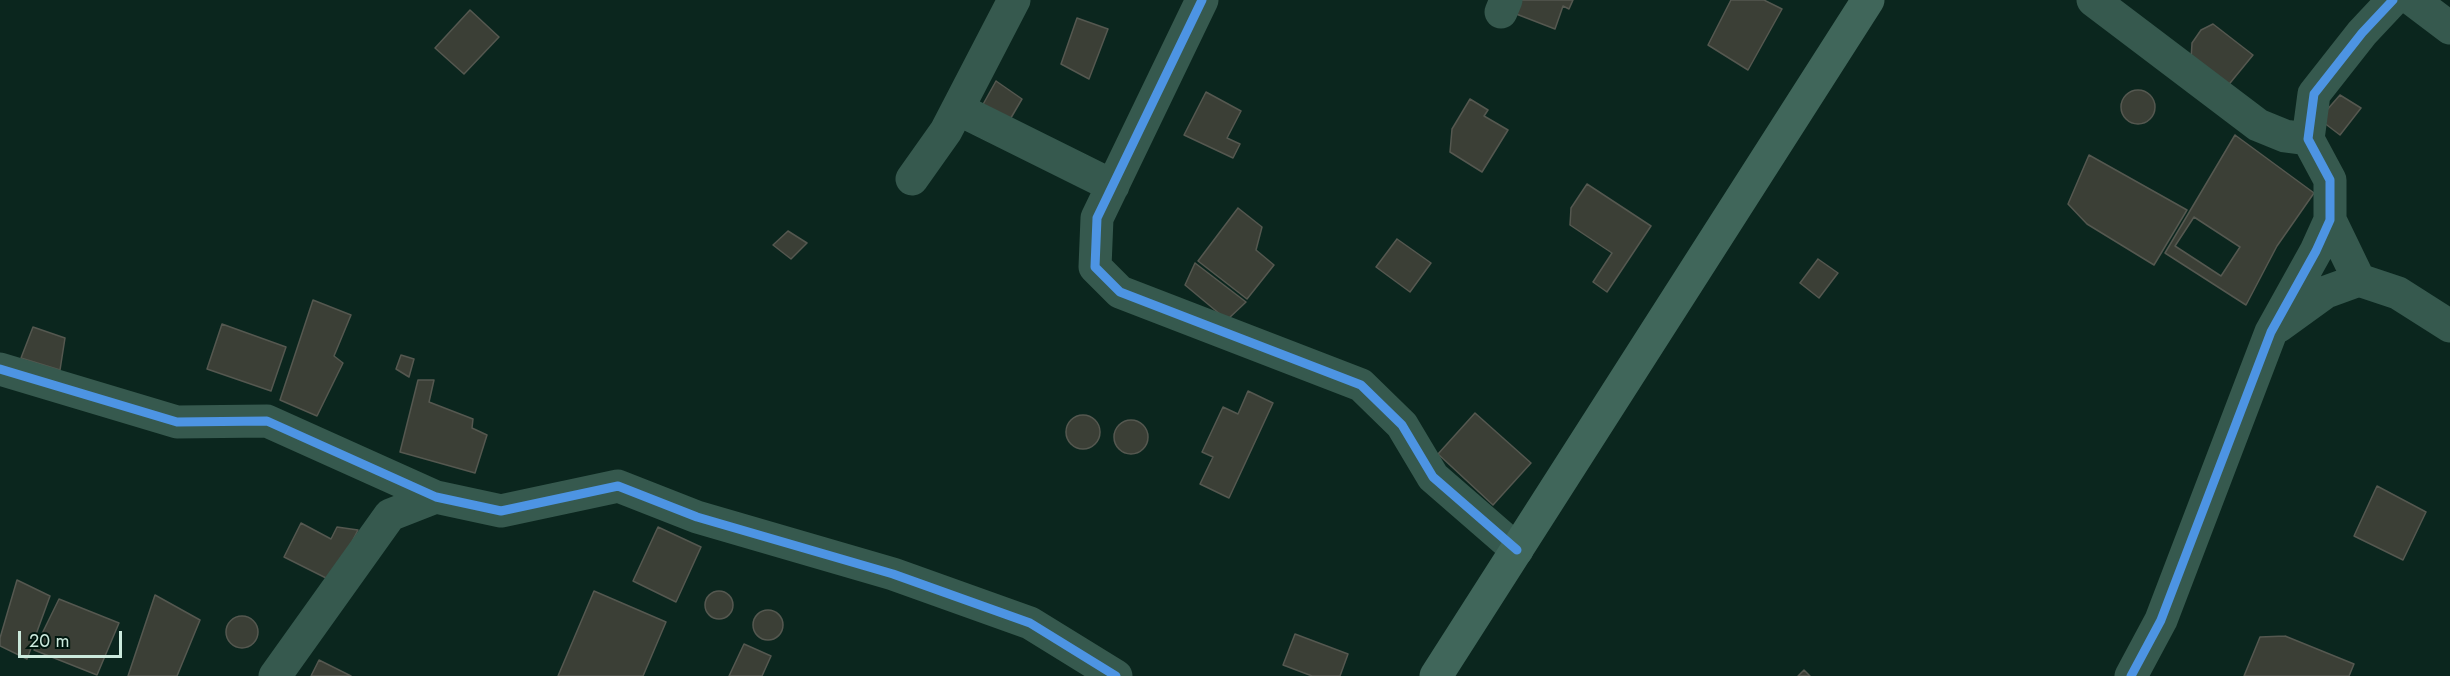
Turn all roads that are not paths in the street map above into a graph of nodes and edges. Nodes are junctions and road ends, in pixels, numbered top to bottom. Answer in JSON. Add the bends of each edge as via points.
{"nodes":[{"id":1,"x":1014,"y":0,"type":"edge"},
{"id":2,"x":1202,"y":0,"type":"edge"},
{"id":3,"x":1868,"y":0,"type":"edge"},
{"id":4,"x":2093,"y":0,"type":"edge"},
{"id":5,"x":2392,"y":0,"type":"edge"},
{"id":6,"x":2413,"y":0,"type":"edge"},
{"id":7,"x":2450,"y":28,"type":"edge"},
{"id":8,"x":958,"y":109,"type":"junction"},
{"id":9,"x":2308,"y":139,"type":"junction"},
{"id":10,"x":912,"y":179,"type":"dead end"},
{"id":11,"x":1113,"y":186,"type":"junction"},
{"id":12,"x":2330,"y":220,"type":"junction"},
{"id":13,"x":2359,"y":280,"type":"junction"},
{"id":14,"x":2450,"y":326,"type":"edge"},
{"id":15,"x":2271,"y":332,"type":"junction"},
{"id":16,"x":0,"y":369,"type":"edge"},
{"id":17,"x":436,"y":497,"type":"junction"},
{"id":18,"x":1517,"y":550,"type":"junction"},
{"id":19,"x":275,"y":676,"type":"edge"},
{"id":20,"x":1116,"y":676,"type":"edge"},
{"id":21,"x":1436,"y":676,"type":"edge"},
{"id":22,"x":2130,"y":676,"type":"edge"}],
"edges":[{"from":1,"to":8,"type":"street"},
{"from":2,"to":11,"type":"street"},
{"from":3,"to":18,"type":"main road"},
{"from":4,"to":9,"type":"street","via":[[2258,125],[2285,136]]},
{"from":5,"to":9,"type":"street","via":[[2314,94]]},
{"from":6,"to":7,"type":"street"},
{"from":8,"to":10,"type":"street"},
{"from":8,"to":11,"type":"street"},
{"from":9,"to":12,"type":"street","via":[[2330,180]]},
{"from":11,"to":18,"type":"street","via":[[1097,218],[1095,267],[1120,292],[1361,385],[1402,424],[1433,477]]},
{"from":12,"to":13,"type":"street"},
{"from":12,"to":15,"type":"street"},
{"from":13,"to":14,"type":"street","via":[[2398,293]]},
{"from":13,"to":15,"type":"street","via":[[2326,292]]},
{"from":15,"to":22,"type":"street","via":[[2161,620]]},
{"from":16,"to":17,"type":"street","via":[[177,422],[267,421]]},
{"from":17,"to":19,"type":"street","via":[[390,515]]},
{"from":17,"to":20,"type":"street","via":[[501,511],[618,486],[697,517],[893,574],[1030,622]]},
{"from":18,"to":21,"type":"main road"}]}
